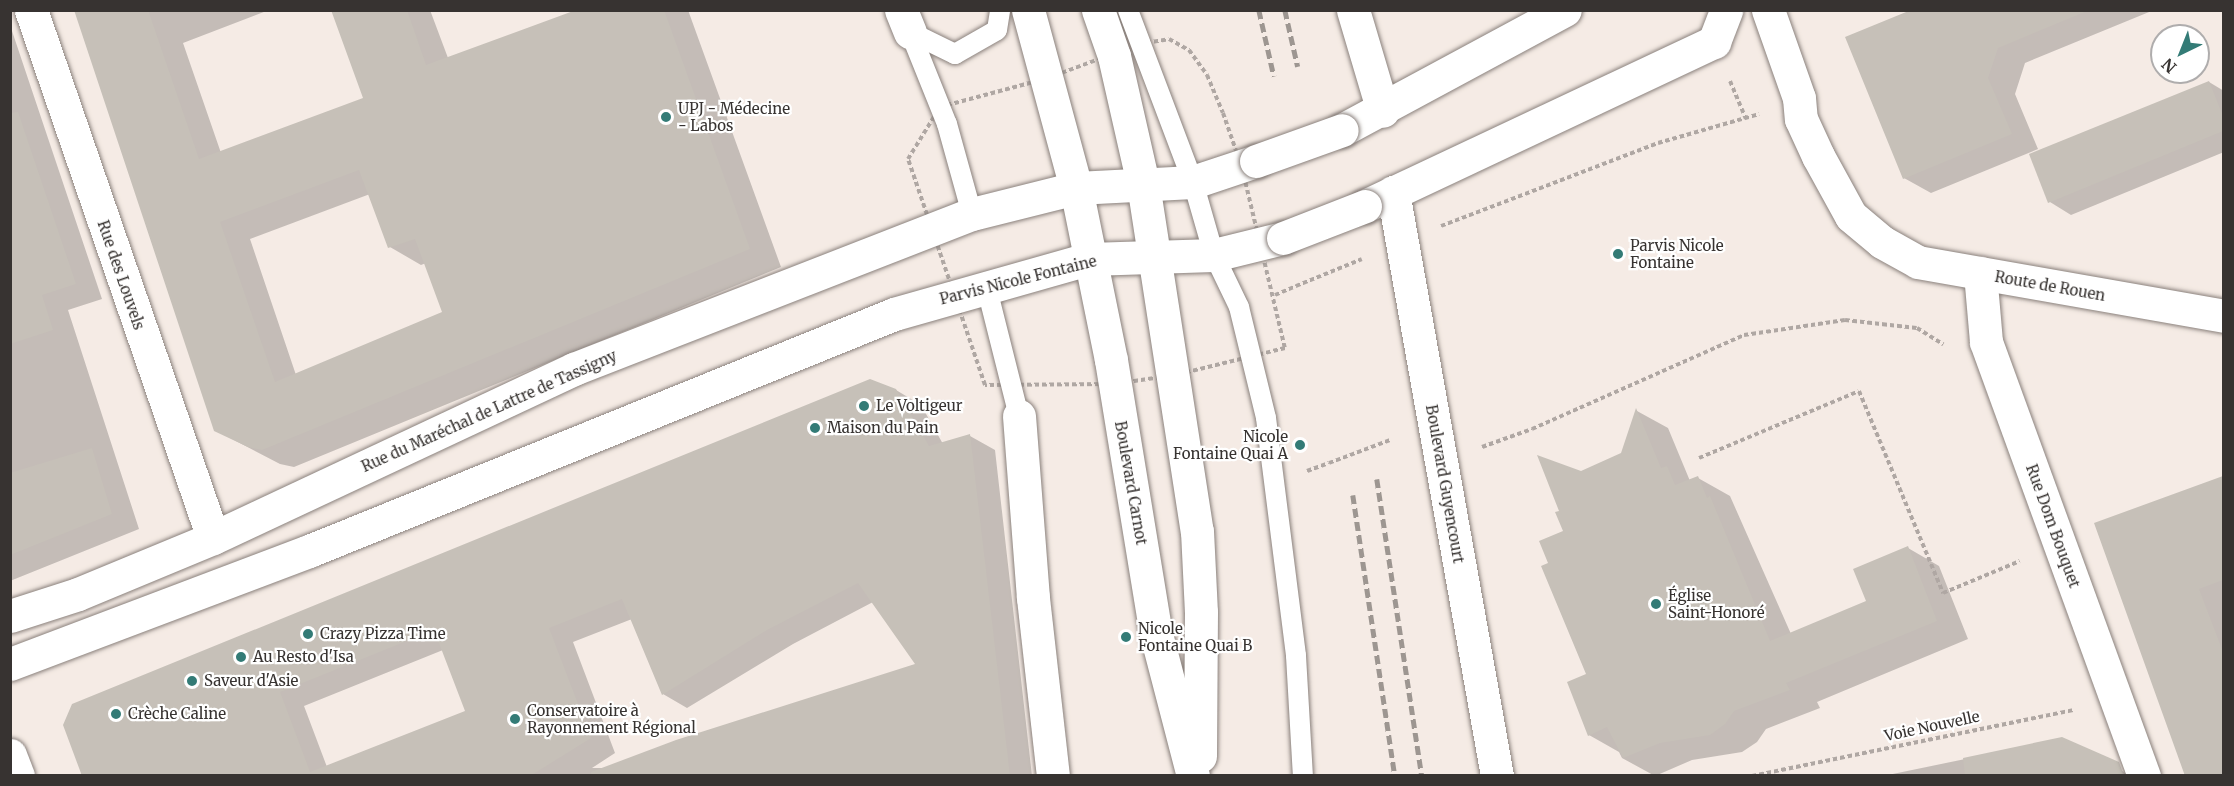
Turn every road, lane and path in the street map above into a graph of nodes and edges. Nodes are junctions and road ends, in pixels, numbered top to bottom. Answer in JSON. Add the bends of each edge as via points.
{"nodes":[{"id":1,"x":31,"y":10,"type":"edge"},
{"id":2,"x":1000,"y":10,"type":"edge"},
{"id":3,"x":1028,"y":10,"type":"edge"},
{"id":4,"x":1098,"y":10,"type":"edge"},
{"id":5,"x":1128,"y":10,"type":"edge"},
{"id":6,"x":1353,"y":10,"type":"edge"},
{"id":7,"x":1564,"y":10,"type":"edge"},
{"id":8,"x":1726,"y":10,"type":"edge"},
{"id":9,"x":1768,"y":10,"type":"edge"},
{"id":10,"x":905,"y":21,"type":"edge"},
{"id":11,"x":1169,"y":39,"type":"dead end"},
{"id":12,"x":1799,"y":98,"type":"junction"},
{"id":13,"x":1383,"y":111,"type":"junction"},
{"id":14,"x":1223,"y":113,"type":"dead end"},
{"id":15,"x":1193,"y":182,"type":"junction"},
{"id":16,"x":1143,"y":184,"type":"junction"},
{"id":17,"x":1076,"y":188,"type":"junction"},
{"id":18,"x":1379,"y":199,"type":"junction"},
{"id":19,"x":972,"y":214,"type":"junction"},
{"id":20,"x":1402,"y":241,"type":"junction"},
{"id":21,"x":1214,"y":255,"type":"junction"},
{"id":22,"x":1157,"y":257,"type":"junction"},
{"id":23,"x":1089,"y":259,"type":"junction"},
{"id":24,"x":1980,"y":273,"type":"junction"},
{"id":25,"x":987,"y":285,"type":"junction"},
{"id":26,"x":1275,"y":295,"type":"dead end"},
{"id":27,"x":2223,"y":316,"type":"edge"},
{"id":28,"x":1986,"y":342,"type":"junction"},
{"id":29,"x":1019,"y":416,"type":"joint"},
{"id":30,"x":1390,"y":440,"type":"dead end"},
{"id":31,"x":1440,"y":454,"type":"junction"},
{"id":32,"x":1699,"y":458,"type":"dead end"},
{"id":33,"x":1329,"y":463,"type":"dead end"},
{"id":34,"x":213,"y":538,"type":"junction"},
{"id":35,"x":2060,"y":545,"type":"junction"},
{"id":36,"x":10,"y":616,"type":"edge"},
{"id":37,"x":10,"y":664,"type":"edge"},
{"id":38,"x":2117,"y":702,"type":"junction"},
{"id":39,"x":10,"y":755,"type":"edge"},
{"id":40,"x":18,"y":776,"type":"edge"},
{"id":41,"x":1053,"y":776,"type":"edge"},
{"id":42,"x":1193,"y":776,"type":"edge"},
{"id":43,"x":1200,"y":776,"type":"edge"},
{"id":44,"x":1303,"y":776,"type":"edge"},
{"id":45,"x":1497,"y":776,"type":"edge"},
{"id":46,"x":1752,"y":776,"type":"edge"},
{"id":47,"x":2144,"y":776,"type":"edge"}],
"edges":[{"from":1,"to":34,"type":"main road","name":"Rue des Louvels"},
{"from":2,"to":10,"type":"lane","via":[[997,30],[955,54]]},
{"from":3,"to":17,"type":"main road","name":"Boulevard Carnot"},
{"from":4,"to":16,"type":"main road","via":[[1114,56]]},
{"from":5,"to":15,"type":"lane"},
{"from":6,"to":13,"type":"main road"},
{"from":7,"to":13,"type":"main road"},
{"from":8,"to":18,"type":"main road","name":"Parvis Nicole Fontaine","via":[[1714,42]]},
{"from":9,"to":12,"type":"main road","name":"Route de Rouen"},
{"from":10,"to":19,"type":"lane","via":[[947,124]]},
{"from":11,"to":14,"type":"path","via":[[1189,50],[1207,75]]},
{"from":12,"to":20,"type":"path","via":[[1746,119],[1658,143]]},
{"from":12,"to":24,"type":"main road","name":"Route de Rouen","via":[[1801,119],[1851,216],[1882,242],[1918,262]]},
{"from":13,"to":15,"type":"main road","bridge":true,"via":[[1342,130]]},
{"from":15,"to":16,"type":"main road","name":"Rue du Maréchal de Lattre de Tassigny"},
{"from":15,"to":21,"type":"lane"},
{"from":16,"to":17,"type":"main road","name":"Rue du Maréchal de Lattre de Tassigny"},
{"from":16,"to":22,"type":"main road"},
{"from":17,"to":19,"type":"main road","name":"Rue du Maréchal de Lattre de Tassigny"},
{"from":17,"to":23,"type":"main road","name":"Boulevard Carnot"},
{"from":18,"to":20,"type":"main road","name":"Boulevard Guyencourt"},
{"from":18,"to":21,"type":"main road","name":"Parvis Nicole Fontaine","bridge":true,"via":[[1283,238]]},
{"from":19,"to":34,"type":"main road","name":"Rue du Maréchal de Lattre de Tassigny","via":[[574,369]]},
{"from":20,"to":26,"type":"path","bridge":true},
{"from":20,"to":31,"type":"main road","name":"Boulevard Guyencourt"},
{"from":21,"to":22,"type":"main road","name":"Parvis Nicole Fontaine"},
{"from":21,"to":44,"type":"lane","via":[[1239,308],[1272,446],[1296,656]]},
{"from":22,"to":23,"type":"main road","name":"Parvis Nicole Fontaine"},
{"from":22,"to":43,"type":"main road","via":[[1197,531],[1201,612]]},
{"from":23,"to":25,"type":"main road","name":"Parvis Nicole Fontaine"},
{"from":23,"to":42,"type":"main road","name":"Boulevard Carnot","via":[[1111,360],[1156,634]]},
{"from":24,"to":27,"type":"main road","name":"Route de Rouen"},
{"from":24,"to":28,"type":"main road","name":"Rue Dom Bouquet"},
{"from":25,"to":29,"type":"lane"},
{"from":25,"to":37,"type":"main road","name":"Parvis Nicole Fontaine","via":[[894,314],[309,551]]},
{"from":28,"to":31,"type":"path","via":[[1941,344],[1917,328],[1845,320],[1744,335],[1532,429],[1483,446]]},
{"from":28,"to":35,"type":"main road","name":"Rue Dom Bouquet"},
{"from":29,"to":41,"type":"main road","via":[[1033,598]]},
{"from":30,"to":33,"type":"path","bridge":true},
{"from":31,"to":45,"type":"main road","name":"Boulevard Guyencourt"},
{"from":32,"to":35,"type":"path","via":[[1859,391],[1943,593]]},
{"from":34,"to":36,"type":"main road","name":"Rue du Maréchal de Lattre de Tassigny","via":[[78,594]]},
{"from":35,"to":38,"type":"main road","name":"Rue Dom Bouquet"},
{"from":38,"to":46,"type":"path","name":"Voie Nouvelle"},
{"from":38,"to":47,"type":"main road","name":"Rue Dom Bouquet"},
{"from":39,"to":40,"type":"main road"}]}
